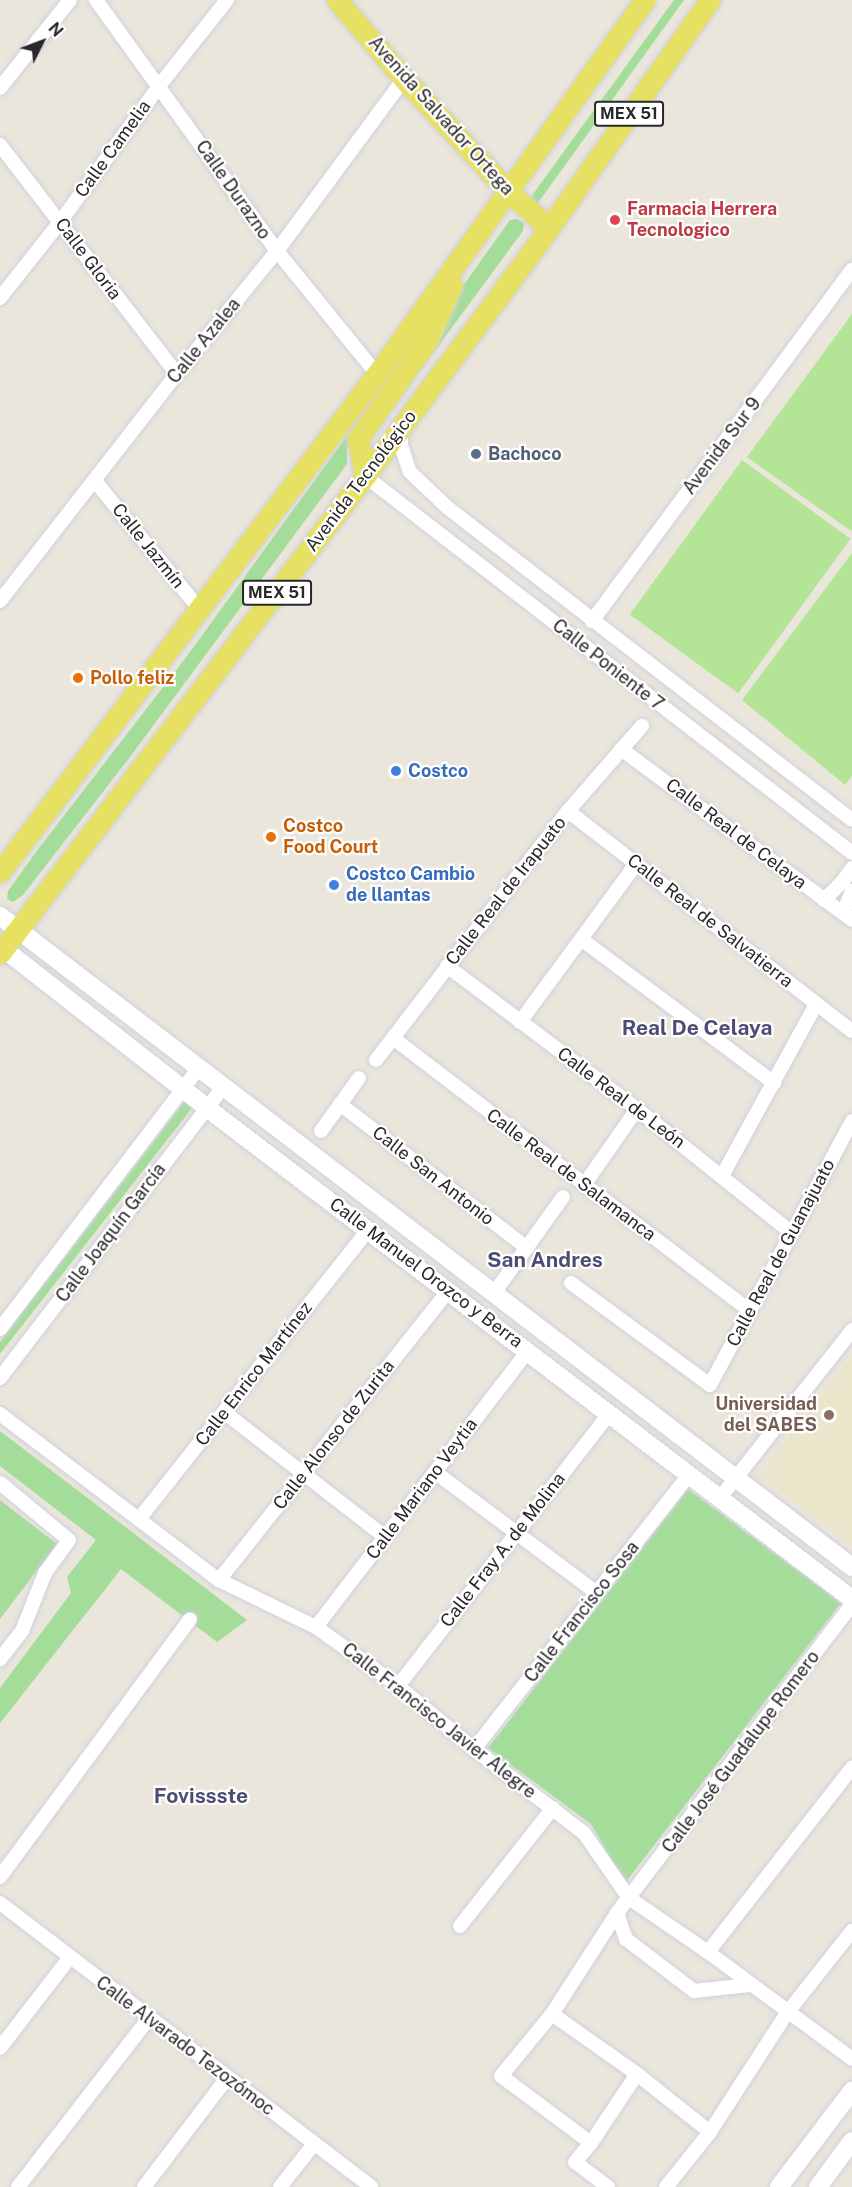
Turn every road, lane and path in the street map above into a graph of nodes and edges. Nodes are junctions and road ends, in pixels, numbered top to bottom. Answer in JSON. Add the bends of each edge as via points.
{"nodes":[{"id":1,"x":70,"y":0,"type":"edge"},
{"id":2,"x":96,"y":0,"type":"edge"},
{"id":3,"x":227,"y":0,"type":"edge"},
{"id":4,"x":337,"y":0,"type":"edge"},
{"id":5,"x":645,"y":0,"type":"edge"},
{"id":6,"x":710,"y":0,"type":"edge"},
{"id":7,"x":404,"y":79,"type":"junction"},
{"id":8,"x":159,"y":86,"type":"junction"},
{"id":9,"x":0,"y":88,"type":"edge"},
{"id":10,"x":0,"y":144,"type":"edge"},
{"id":11,"x":508,"y":191,"type":"junction"},
{"id":12,"x":60,"y":222,"type":"junction"},
{"id":13,"x":549,"y":228,"type":"junction"},
{"id":14,"x":469,"y":246,"type":"junction"},
{"id":15,"x":276,"y":251,"type":"junction"},
{"id":16,"x":852,"y":270,"type":"edge"},
{"id":17,"x":0,"y":298,"type":"edge"},
{"id":18,"x":177,"y":374,"type":"junction"},
{"id":19,"x":377,"y":374,"type":"junction"},
{"id":20,"x":401,"y":426,"type":"junction"},
{"id":21,"x":364,"y":476,"type":"junction"},
{"id":22,"x":95,"y":481,"type":"junction"},
{"id":23,"x":0,"y":601,"type":"edge"},
{"id":24,"x":201,"y":611,"type":"junction"},
{"id":25,"x":592,"y":621,"type":"junction"},
{"id":26,"x":642,"y":726,"type":"dead end"},
{"id":27,"x":621,"y":749,"type":"junction"},
{"id":28,"x":568,"y":811,"type":"junction"},
{"id":29,"x":852,"y":820,"type":"edge"},
{"id":30,"x":852,"y":853,"type":"edge"},
{"id":31,"x":636,"y":864,"type":"junction"},
{"id":32,"x":852,"y":868,"type":"edge"},
{"id":33,"x":0,"y":872,"type":"edge"},
{"id":34,"x":852,"y":891,"type":"edge"},
{"id":35,"x":824,"y":900,"type":"junction"},
{"id":36,"x":0,"y":916,"type":"edge"},
{"id":37,"x":848,"y":917,"type":"edge"},
{"id":38,"x":19,"y":930,"type":"junction"},
{"id":39,"x":581,"y":939,"type":"junction"},
{"id":40,"x":1,"y":949,"type":"edge"},
{"id":41,"x":447,"y":966,"type":"junction"},
{"id":42,"x":816,"y":1004,"type":"junction"},
{"id":43,"x":520,"y":1022,"type":"junction"},
{"id":44,"x":852,"y":1031,"type":"edge"},
{"id":45,"x":393,"y":1038,"type":"junction"},
{"id":46,"x":376,"y":1060,"type":"dead end"},
{"id":47,"x":198,"y":1069,"type":"junction"},
{"id":48,"x":359,"y":1078,"type":"dead end"},
{"id":49,"x":774,"y":1083,"type":"junction"},
{"id":50,"x":223,"y":1088,"type":"junction"},
{"id":51,"x":183,"y":1090,"type":"junction"},
{"id":52,"x":340,"y":1104,"type":"junction"},
{"id":53,"x":207,"y":1108,"type":"junction"},
{"id":54,"x":637,"y":1109,"type":"junction"},
{"id":55,"x":852,"y":1121,"type":"edge"},
{"id":56,"x":321,"y":1131,"type":"dead end"},
{"id":57,"x":722,"y":1176,"type":"junction"},
{"id":58,"x":584,"y":1185,"type":"junction"},
{"id":59,"x":563,"y":1197,"type":"dead end"},
{"id":60,"x":369,"y":1229,"type":"junction"},
{"id":61,"x":792,"y":1233,"type":"junction"},
{"id":62,"x":527,"y":1248,"type":"junction"},
{"id":63,"x":571,"y":1283,"type":"dead end"},
{"id":64,"x":449,"y":1290,"type":"junction"},
{"id":65,"x":494,"y":1293,"type":"junction"},
{"id":66,"x":750,"y":1311,"type":"junction"},
{"id":67,"x":0,"y":1329,"type":"edge"},
{"id":68,"x":852,"y":1330,"type":"edge"},
{"id":69,"x":528,"y":1351,"type":"junction"},
{"id":70,"x":0,"y":1378,"type":"edge"},
{"id":71,"x":224,"y":1412,"type":"junction"},
{"id":72,"x":0,"y":1413,"type":"edge"},
{"id":73,"x":608,"y":1415,"type":"junction"},
{"id":74,"x":435,"y":1472,"type":"junction"},
{"id":75,"x":303,"y":1473,"type":"junction"},
{"id":76,"x":689,"y":1474,"type":"junction"},
{"id":77,"x":737,"y":1477,"type":"junction"},
{"id":78,"x":0,"y":1483,"type":"edge"},
{"id":79,"x":720,"y":1498,"type":"junction"},
{"id":80,"x":139,"y":1519,"type":"junction"},
{"id":81,"x":516,"y":1533,"type":"junction"},
{"id":82,"x":385,"y":1537,"type":"junction"},
{"id":83,"x":852,"y":1567,"type":"edge"},
{"id":84,"x":219,"y":1580,"type":"junction"},
{"id":85,"x":597,"y":1593,"type":"junction"},
{"id":86,"x":852,"y":1599,"type":"edge"},
{"id":87,"x":852,"y":1605,"type":"edge"},
{"id":88,"x":190,"y":1619,"type":"dead end"},
{"id":89,"x":316,"y":1627,"type":"junction"},
{"id":90,"x":0,"y":1659,"type":"edge"},
{"id":91,"x":398,"y":1686,"type":"junction"},
{"id":92,"x":474,"y":1749,"type":"junction"},
{"id":93,"x":852,"y":1768,"type":"edge"},
{"id":94,"x":552,"y":1808,"type":"junction"},
{"id":95,"x":0,"y":1877,"type":"edge"},
{"id":96,"x":629,"y":1898,"type":"junction"},
{"id":97,"x":0,"y":1903,"type":"edge"},
{"id":98,"x":617,"y":1913,"type":"junction"},
{"id":99,"x":460,"y":1926,"type":"dead end"},
{"id":100,"x":852,"y":1931,"type":"edge"},
{"id":101,"x":708,"y":1952,"type":"junction"},
{"id":102,"x":70,"y":1957,"type":"junction"},
{"id":103,"x":750,"y":1985,"type":"junction"},
{"id":104,"x":787,"y":2013,"type":"junction"},
{"id":105,"x":552,"y":2014,"type":"junction"},
{"id":106,"x":149,"y":2018,"type":"junction"},
{"id":107,"x":0,"y":2048,"type":"edge"},
{"id":108,"x":852,"y":2059,"type":"edge"},
{"id":109,"x":637,"y":2074,"type":"junction"},
{"id":110,"x":227,"y":2078,"type":"junction"},
{"id":111,"x":852,"y":2091,"type":"edge"},
{"id":112,"x":710,"y":2132,"type":"junction"},
{"id":113,"x":852,"y":2141,"type":"edge"},
{"id":114,"x":591,"y":2143,"type":"junction"},
{"id":115,"x":314,"y":2144,"type":"junction"},
{"id":116,"x":18,"y":2187,"type":"edge"},
{"id":117,"x":144,"y":2187,"type":"edge"},
{"id":118,"x":280,"y":2187,"type":"edge"},
{"id":119,"x":371,"y":2187,"type":"edge"},
{"id":120,"x":608,"y":2187,"type":"edge"},
{"id":121,"x":666,"y":2187,"type":"edge"},
{"id":122,"x":779,"y":2187,"type":"edge"},
{"id":123,"x":818,"y":2187,"type":"edge"}],
"edges":[{"from":1,"to":9,"type":"street"},
{"from":2,"to":8,"type":"street","name":"Calle Durazno"},
{"from":3,"to":8,"type":"street","name":"Calle Camelia"},
{"from":4,"to":7,"type":"main road","name":"Avenida Salvador Ortega"},
{"from":5,"to":11,"type":"main road","number":"MEX 51"},
{"from":6,"to":13,"type":"main road","name":"Avenida Tecnológico","number":"MEX 51"},
{"from":7,"to":11,"type":"main road","name":"Avenida Salvador Ortega"},
{"from":7,"to":15,"type":"street","name":"Calle Azalea"},
{"from":8,"to":12,"type":"street","name":"Calle Camelia"},
{"from":8,"to":15,"type":"street","name":"Calle Durazno"},
{"from":10,"to":12,"type":"street","name":"Calle Gloria"},
{"from":11,"to":13,"type":"main road","name":"Avenida Salvador Ortega"},
{"from":11,"to":14,"type":"main road","number":"MEX 51"},
{"from":12,"to":17,"type":"street","name":"Calle Camelia"},
{"from":12,"to":18,"type":"street","name":"Calle Gloria"},
{"from":13,"to":20,"type":"main road","name":"Avenida Tecnológico","number":"MEX 51"},
{"from":14,"to":19,"type":"main road","number":"MEX 51"},
{"from":14,"to":21,"type":"main road","via":[[428,339],[358,439]]},
{"from":15,"to":18,"type":"street","name":"Calle Azalea"},
{"from":15,"to":19,"type":"street","name":"Calle Durazno"},
{"from":16,"to":25,"type":"street","name":"Avenida Sur 9"},
{"from":18,"to":22,"type":"street","name":"Calle Azalea"},
{"from":19,"to":24,"type":"main road","number":"MEX 51"},
{"from":20,"to":21,"type":"main road","name":"Avenida Tecnológico","number":"MEX 51"},
{"from":20,"to":25,"type":"street","name":"Calle Poniente 7","via":[[400,444],[410,472],[448,508]]},
{"from":21,"to":30,"type":"street","name":"Calle Poniente 7"},
{"from":21,"to":38,"type":"main road","name":"Avenida Tecnológico","number":"MEX 51"},
{"from":22,"to":23,"type":"street","name":"Calle Azalea"},
{"from":22,"to":24,"type":"street","name":"Calle Jazmín"},
{"from":24,"to":33,"type":"main road","number":"MEX 51"},
{"from":25,"to":29,"type":"street","name":"Calle Poniente 7"},
{"from":26,"to":27,"type":"street","name":"Calle Real de Irapuato"},
{"from":27,"to":28,"type":"street","name":"Calle Real de Irapuato"},
{"from":27,"to":35,"type":"street","name":"Calle Real de Celaya"},
{"from":28,"to":31,"type":"street","name":"Calle Real de Salvatierra"},
{"from":28,"to":41,"type":"street","name":"Calle Real de Irapuato"},
{"from":31,"to":39,"type":"street"},
{"from":31,"to":42,"type":"street","name":"Calle Real de Salvatierra"},
{"from":32,"to":35,"type":"street"},
{"from":34,"to":37,"type":"street"},
{"from":35,"to":37,"type":"street","name":"Calle Real de Celaya"},
{"from":36,"to":38,"type":"street","name":"Calle Manuel Orozco y Berra"},
{"from":38,"to":40,"type":"main road","name":"Avenida Tecnológico","number":"MEX 51"},
{"from":38,"to":47,"type":"street","name":"Calle Manuel Orozco y Berra"},
{"from":39,"to":43,"type":"street"},
{"from":39,"to":49,"type":"street"},
{"from":40,"to":51,"type":"street","name":"Calle Manuel Orozco y Berra"},
{"from":41,"to":43,"type":"street","name":"Calle Real de León"},
{"from":41,"to":45,"type":"street","name":"Calle Real de Irapuato"},
{"from":42,"to":44,"type":"street","name":"Calle Real de Salvatierra"},
{"from":42,"to":49,"type":"street"},
{"from":43,"to":54,"type":"street","name":"Calle Real de León"},
{"from":45,"to":46,"type":"street","name":"Calle Real de Irapuato"},
{"from":45,"to":58,"type":"street","name":"Calle Real de Salamanca"},
{"from":47,"to":50,"type":"street","name":"Calle Manuel Orozco y Berra"},
{"from":47,"to":51,"type":"street","name":"Calle Joaquín García"},
{"from":48,"to":52,"type":"street"},
{"from":49,"to":57,"type":"street"},
{"from":50,"to":53,"type":"street","name":"Calle Joaquín García"},
{"from":50,"to":65,"type":"street","name":"Calle Manuel Orozco y Berra"},
{"from":51,"to":53,"type":"street","name":"Calle Manuel Orozco y Berra"},
{"from":51,"to":67,"type":"street","name":"Calle Joaquín García"},
{"from":52,"to":56,"type":"street"},
{"from":52,"to":62,"type":"street","name":"Calle San Antonio"},
{"from":53,"to":60,"type":"street","name":"Calle Manuel Orozco y Berra"},
{"from":53,"to":70,"type":"street","name":"Calle Joaquín García"},
{"from":54,"to":57,"type":"street","name":"Calle Real de León"},
{"from":54,"to":58,"type":"street"},
{"from":55,"to":61,"type":"street","name":"Calle Real de Guanajuato"},
{"from":57,"to":61,"type":"street","name":"Calle Real de León"},
{"from":58,"to":66,"type":"street","name":"Calle Real de Salamanca"},
{"from":59,"to":62,"type":"street"},
{"from":60,"to":64,"type":"street","name":"Calle Manuel Orozco y Berra"},
{"from":60,"to":71,"type":"street","name":"Calle Enrico Martínez"},
{"from":61,"to":66,"type":"street","name":"Calle Real de Guanajuato"},
{"from":62,"to":65,"type":"street"},
{"from":63,"to":66,"type":"street","name":"Calle Real de Guanajuato","via":[[710,1385]]},
{"from":64,"to":69,"type":"street","name":"Calle Manuel Orozco y Berra"},
{"from":64,"to":75,"type":"street","name":"Calle Alonso de Zurita"},
{"from":65,"to":77,"type":"street","name":"Calle Manuel Orozco y Berra"},
{"from":68,"to":77,"type":"street"},
{"from":69,"to":73,"type":"street","name":"Calle Manuel Orozco y Berra"},
{"from":69,"to":74,"type":"street","name":"Calle Mariano Veytia"},
{"from":71,"to":75,"type":"street"},
{"from":71,"to":80,"type":"street","name":"Calle Enrico Martínez"},
{"from":72,"to":80,"type":"street","name":"Calle Francisco Javier Alegre"},
{"from":73,"to":76,"type":"street","name":"Calle Manuel Orozco y Berra"},
{"from":73,"to":81,"type":"street","name":"Calle Fray A. de Molina"},
{"from":74,"to":81,"type":"street"},
{"from":74,"to":82,"type":"street","name":"Calle Mariano Veytia"},
{"from":75,"to":82,"type":"street"},
{"from":75,"to":84,"type":"street","name":"Calle Alonso de Zurita"},
{"from":76,"to":79,"type":"street","name":"Calle Manuel Orozco y Berra"},
{"from":76,"to":85,"type":"street","name":"Calle Francisco Sosa"},
{"from":77,"to":79,"type":"street"},
{"from":77,"to":83,"type":"street","name":"Calle Manuel Orozco y Berra"},
{"from":78,"to":90,"type":"street","via":[[69,1540],[45,1573],[22,1630]]},
{"from":79,"to":86,"type":"street","name":"Calle Manuel Orozco y Berra"},
{"from":80,"to":84,"type":"street","name":"Calle Francisco Javier Alegre"},
{"from":81,"to":85,"type":"street"},
{"from":81,"to":91,"type":"street","name":"Calle Fray A. de Molina"},
{"from":82,"to":89,"type":"street","name":"Calle Mariano Veytia"},
{"from":84,"to":89,"type":"street","name":"Calle Francisco Javier Alegre"},
{"from":85,"to":92,"type":"street","name":"Calle Francisco Sosa"},
{"from":87,"to":96,"type":"street","name":"Calle José Guadalupe Romero"},
{"from":88,"to":95,"type":"street"},
{"from":89,"to":91,"type":"street","name":"Calle Francisco Javier Alegre"},
{"from":91,"to":92,"type":"street","name":"Calle Francisco Javier Alegre"},
{"from":92,"to":94,"type":"street","name":"Calle Francisco Javier Alegre"},
{"from":93,"to":101,"type":"street"},
{"from":94,"to":96,"type":"street","name":"Calle Francisco Javier Alegre","via":[[584,1833]]},
{"from":94,"to":99,"type":"street"},
{"from":96,"to":98,"type":"street","name":"Calle José Guadalupe Romero"},
{"from":96,"to":101,"type":"street","name":"Calle Francisco Javier Alegre"},
{"from":97,"to":102,"type":"street","name":"Calle Alvarado Tezozómoc"},
{"from":98,"to":103,"type":"street","via":[[626,1939],[694,1990]]},
{"from":98,"to":105,"type":"street","name":"Calle José Guadalupe Romero"},
{"from":100,"to":104,"type":"street"},
{"from":101,"to":103,"type":"street","name":"Calle Francisco Javier Alegre"},
{"from":102,"to":106,"type":"street","name":"Calle Alvarado Tezozómoc"},
{"from":102,"to":107,"type":"street"},
{"from":103,"to":104,"type":"street","name":"Calle Francisco Javier Alegre"},
{"from":104,"to":108,"type":"street","name":"Calle Francisco Javier Alegre"},
{"from":104,"to":112,"type":"street"},
{"from":105,"to":109,"type":"street"},
{"from":105,"to":114,"type":"street","name":"Calle José Guadalupe Romero","via":[[501,2076]]},
{"from":106,"to":110,"type":"street","name":"Calle Alvarado Tezozómoc"},
{"from":106,"to":116,"type":"street"},
{"from":109,"to":112,"type":"street"},
{"from":109,"to":114,"type":"street"},
{"from":110,"to":115,"type":"street","name":"Calle Alvarado Tezozómoc"},
{"from":110,"to":117,"type":"street"},
{"from":111,"to":122,"type":"street"},
{"from":112,"to":121,"type":"street"},
{"from":113,"to":123,"type":"street"},
{"from":114,"to":120,"type":"street","via":[[575,2162]]},
{"from":115,"to":118,"type":"street"},
{"from":115,"to":119,"type":"street","name":"Calle Alvarado Tezozómoc"}]}
